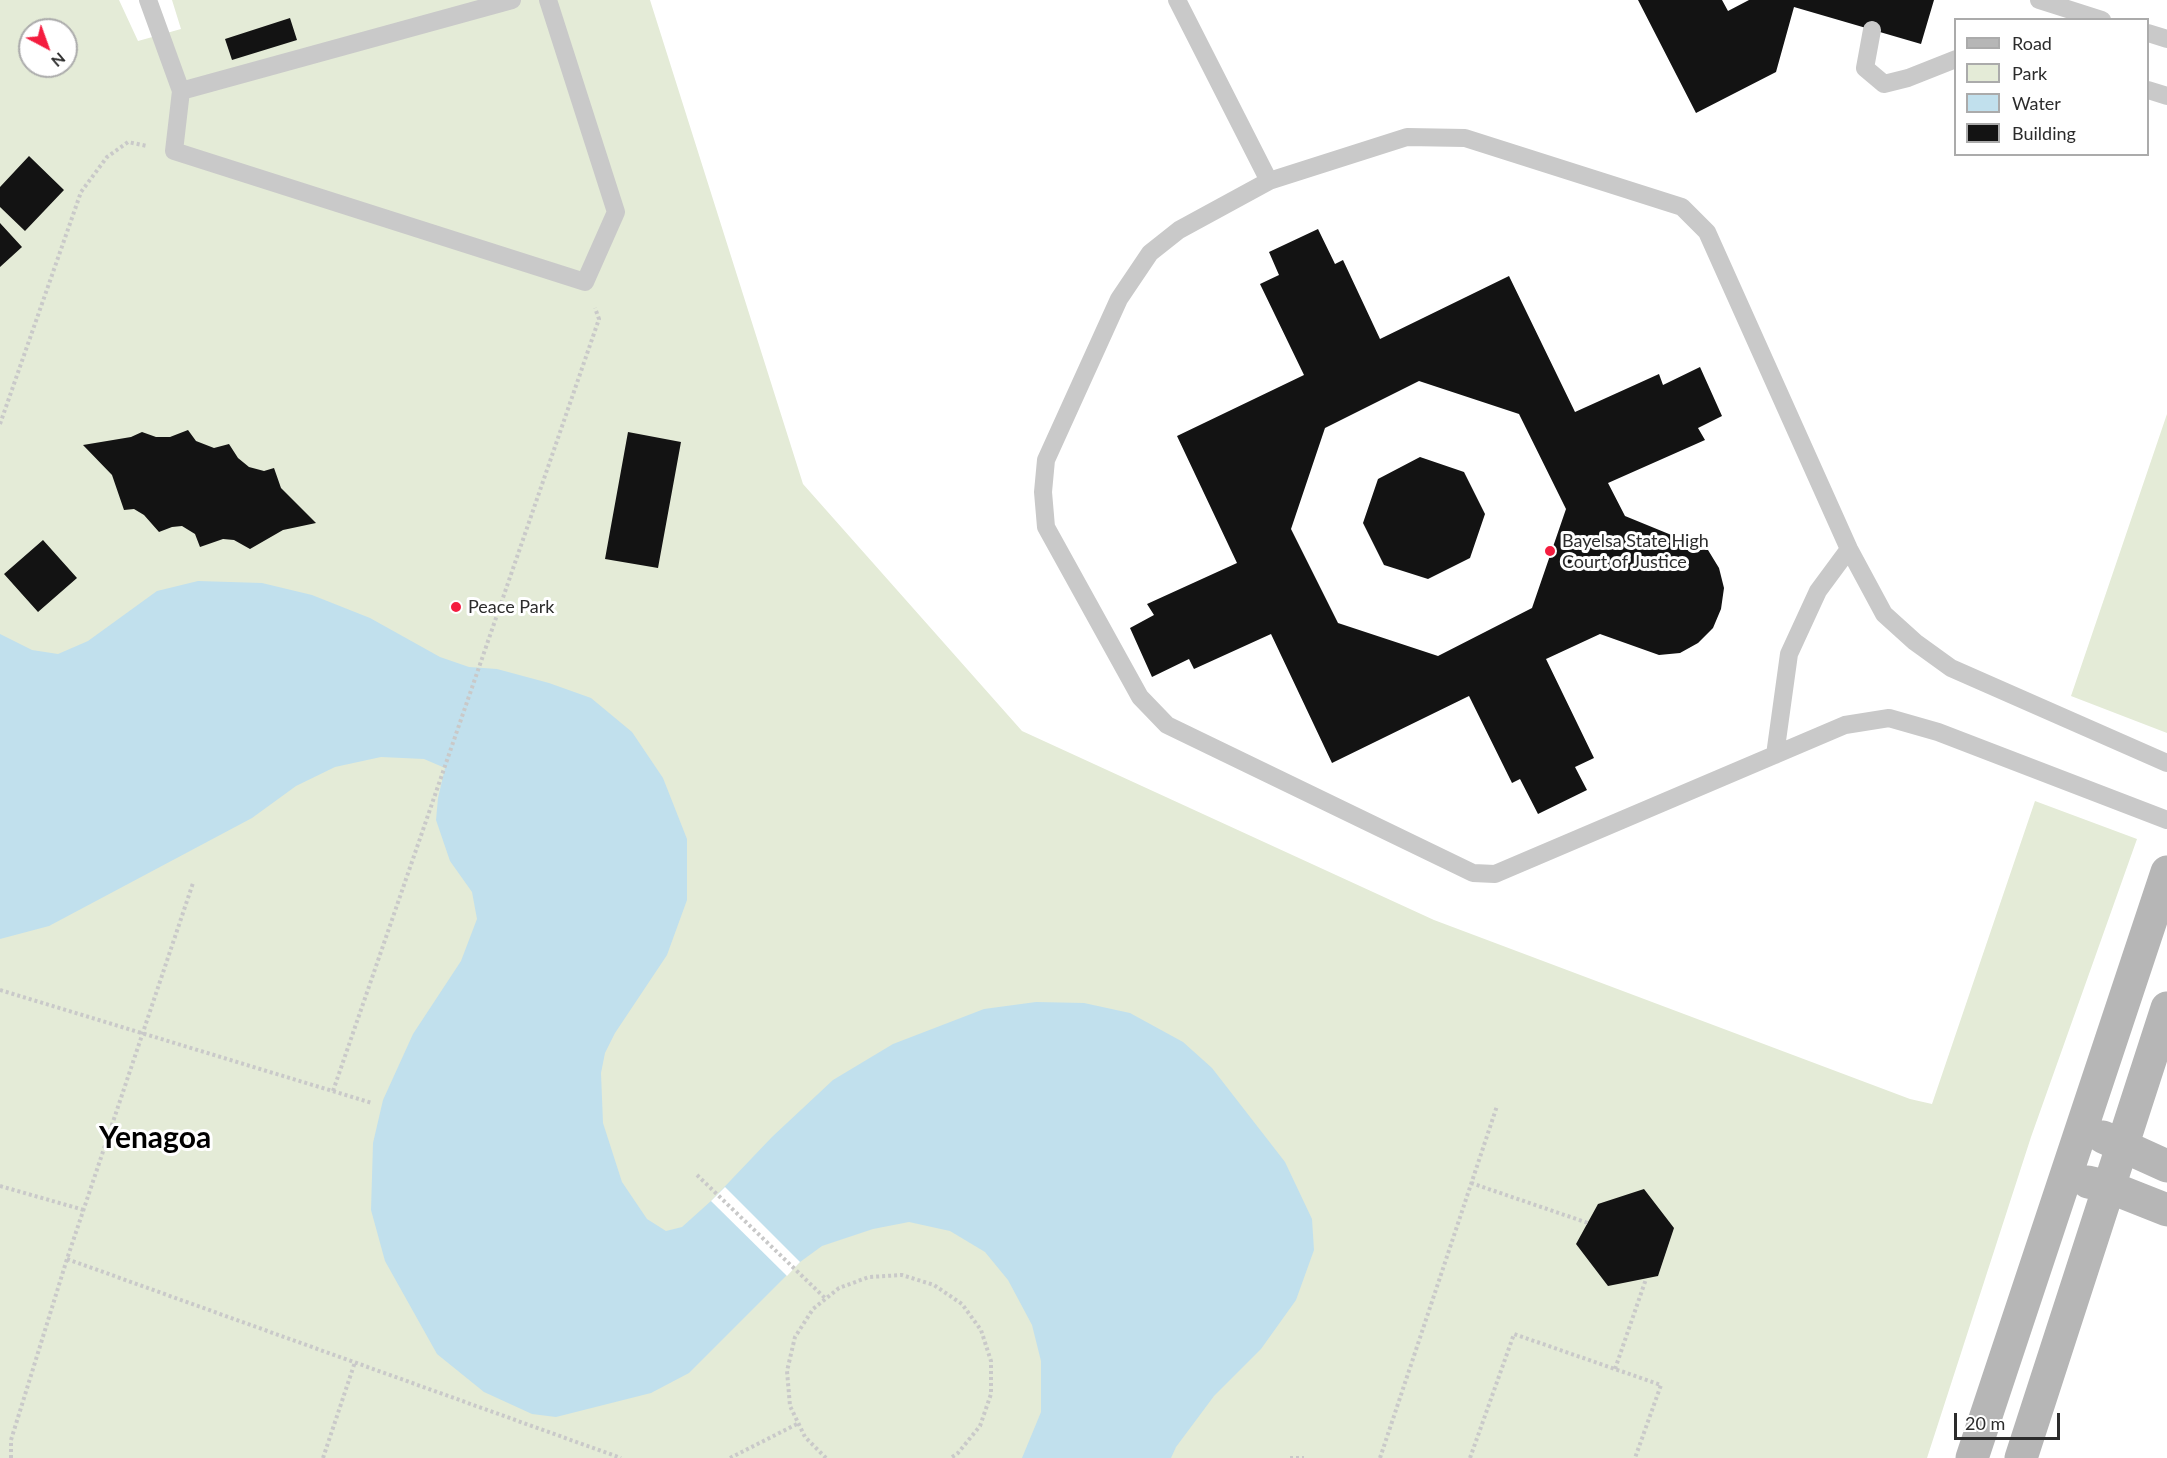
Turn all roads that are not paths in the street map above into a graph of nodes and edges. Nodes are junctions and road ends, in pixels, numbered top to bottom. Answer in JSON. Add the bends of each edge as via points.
{"nodes":[{"id":1,"x":148,"y":0,"type":"edge"},
{"id":2,"x":512,"y":0,"type":"edge"},
{"id":3,"x":548,"y":0,"type":"edge"},
{"id":4,"x":1177,"y":0,"type":"edge"},
{"id":5,"x":2039,"y":0,"type":"edge"},
{"id":6,"x":2096,"y":18,"type":"edge"},
{"id":7,"x":1872,"y":30,"type":"dead end"},
{"id":8,"x":2149,"y":33,"type":"edge"},
{"id":9,"x":2167,"y":39,"type":"edge"},
{"id":10,"x":1954,"y":60,"type":"edge"},
{"id":11,"x":2149,"y":90,"type":"edge"},
{"id":12,"x":181,"y":91,"type":"junction"},
{"id":13,"x":2167,"y":96,"type":"edge"},
{"id":14,"x":1269,"y":181,"type":"junction"},
{"id":15,"x":1849,"y":549,"type":"junction"},
{"id":16,"x":1775,"y":755,"type":"junction"},
{"id":17,"x":2167,"y":763,"type":"edge"},
{"id":18,"x":2167,"y":820,"type":"edge"},
{"id":19,"x":2167,"y":872,"type":"edge"},
{"id":20,"x":2167,"y":1008,"type":"edge"},
{"id":21,"x":2081,"y":1130,"type":"junction"},
{"id":22,"x":2122,"y":1146,"type":"junction"},
{"id":23,"x":2167,"y":1166,"type":"edge"},
{"id":24,"x":2065,"y":1177,"type":"junction"},
{"id":25,"x":2109,"y":1187,"type":"junction"},
{"id":26,"x":2167,"y":1210,"type":"edge"},
{"id":27,"x":1972,"y":1458,"type":"edge"},
{"id":28,"x":2021,"y":1458,"type":"edge"}],
"edges":[{"from":1,"to":12,"type":"lane"},
{"from":2,"to":12,"type":"lane"},
{"from":3,"to":12,"type":"lane","via":[[616,212],[585,282],[174,151]]},
{"from":4,"to":14,"type":"lane"},
{"from":5,"to":6,"type":"lane"},
{"from":7,"to":10,"type":"lane","via":[[1865,68],[1884,84]]},
{"from":8,"to":9,"type":"lane"},
{"from":11,"to":13,"type":"lane"},
{"from":14,"to":15,"type":"lane","via":[[1407,137],[1465,138],[1682,207],[1707,232]]},
{"from":14,"to":16,"type":"lane","via":[[1179,230],[1150,253],[1119,299],[1046,460],[1046,527],[1140,697],[1167,725],[1473,873],[1495,874]]},
{"from":15,"to":16,"type":"lane","via":[[1818,591],[1789,654]]},
{"from":15,"to":17,"type":"lane","via":[[1884,614],[1951,668]]},
{"from":16,"to":18,"type":"lane","via":[[1845,725],[1889,718],[1938,732]]},
{"from":19,"to":21,"type":"main road"},
{"from":20,"to":22,"type":"main road"},
{"from":21,"to":22,"type":"main road"},
{"from":21,"to":24,"type":"main road"},
{"from":22,"to":23,"type":"main road"},
{"from":22,"to":25,"type":"main road"},
{"from":24,"to":25,"type":"main road"},
{"from":24,"to":27,"type":"main road"},
{"from":25,"to":26,"type":"main road"},
{"from":25,"to":28,"type":"main road"}]}
